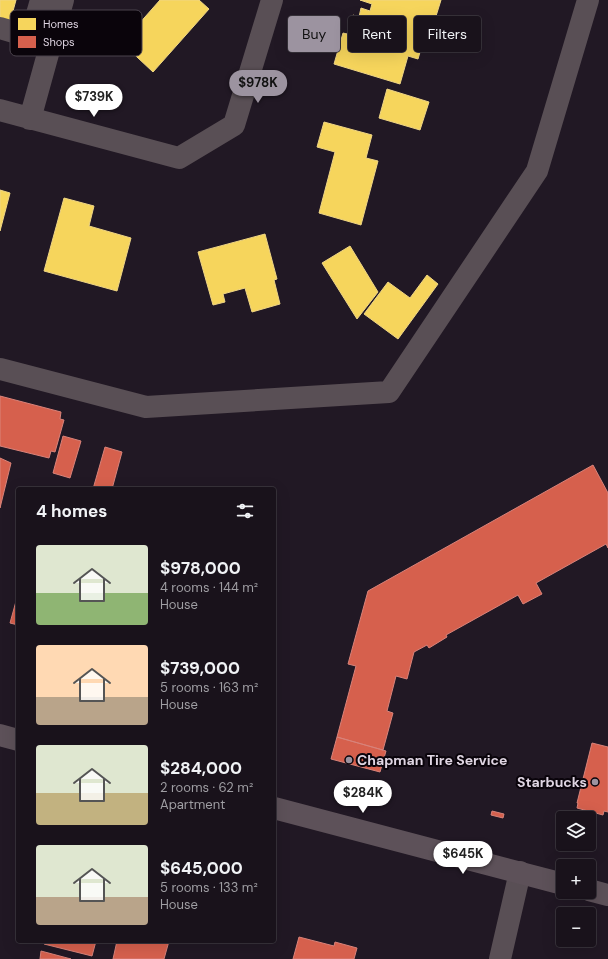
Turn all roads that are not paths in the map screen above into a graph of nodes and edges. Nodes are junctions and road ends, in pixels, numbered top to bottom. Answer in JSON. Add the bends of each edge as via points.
{"nodes":[{"id":1,"x":63,"y":0,"type":"edge"},
{"id":2,"x":272,"y":0,"type":"edge"},
{"id":3,"x":588,"y":0,"type":"edge"},
{"id":4,"x":60,"y":10,"type":"edge"},
{"id":5,"x":0,"y":28,"type":"edge"},
{"id":6,"x":10,"y":31,"type":"edge"},
{"id":7,"x":47,"y":56,"type":"edge"},
{"id":8,"x":0,"y":110,"type":"edge"},
{"id":9,"x":30,"y":119,"type":"junction"},
{"id":10,"x":0,"y":369,"type":"edge"},
{"id":11,"x":0,"y":735,"type":"edge"},
{"id":12,"x":16,"y":739,"type":"edge"},
{"id":13,"x":276,"y":809,"type":"edge"},
{"id":14,"x":520,"y":872,"type":"junction"},
{"id":15,"x":556,"y":882,"type":"edge"},
{"id":16,"x":596,"y":892,"type":"edge"},
{"id":17,"x":608,"y":895,"type":"edge"},
{"id":18,"x":500,"y":959,"type":"edge"}],
"edges":[{"from":1,"to":4,"type":"street"},
{"from":2,"to":9,"type":"street","via":[[234,125],[179,158]]},
{"from":3,"to":10,"type":"street","via":[[537,171],[389,392],[146,408]]},
{"from":5,"to":6,"type":"street"},
{"from":7,"to":9,"type":"street"},
{"from":8,"to":9,"type":"street"},
{"from":11,"to":12,"type":"main road"},
{"from":13,"to":14,"type":"main road"},
{"from":14,"to":15,"type":"main road"},
{"from":14,"to":18,"type":"street"},
{"from":16,"to":17,"type":"main road"}]}
